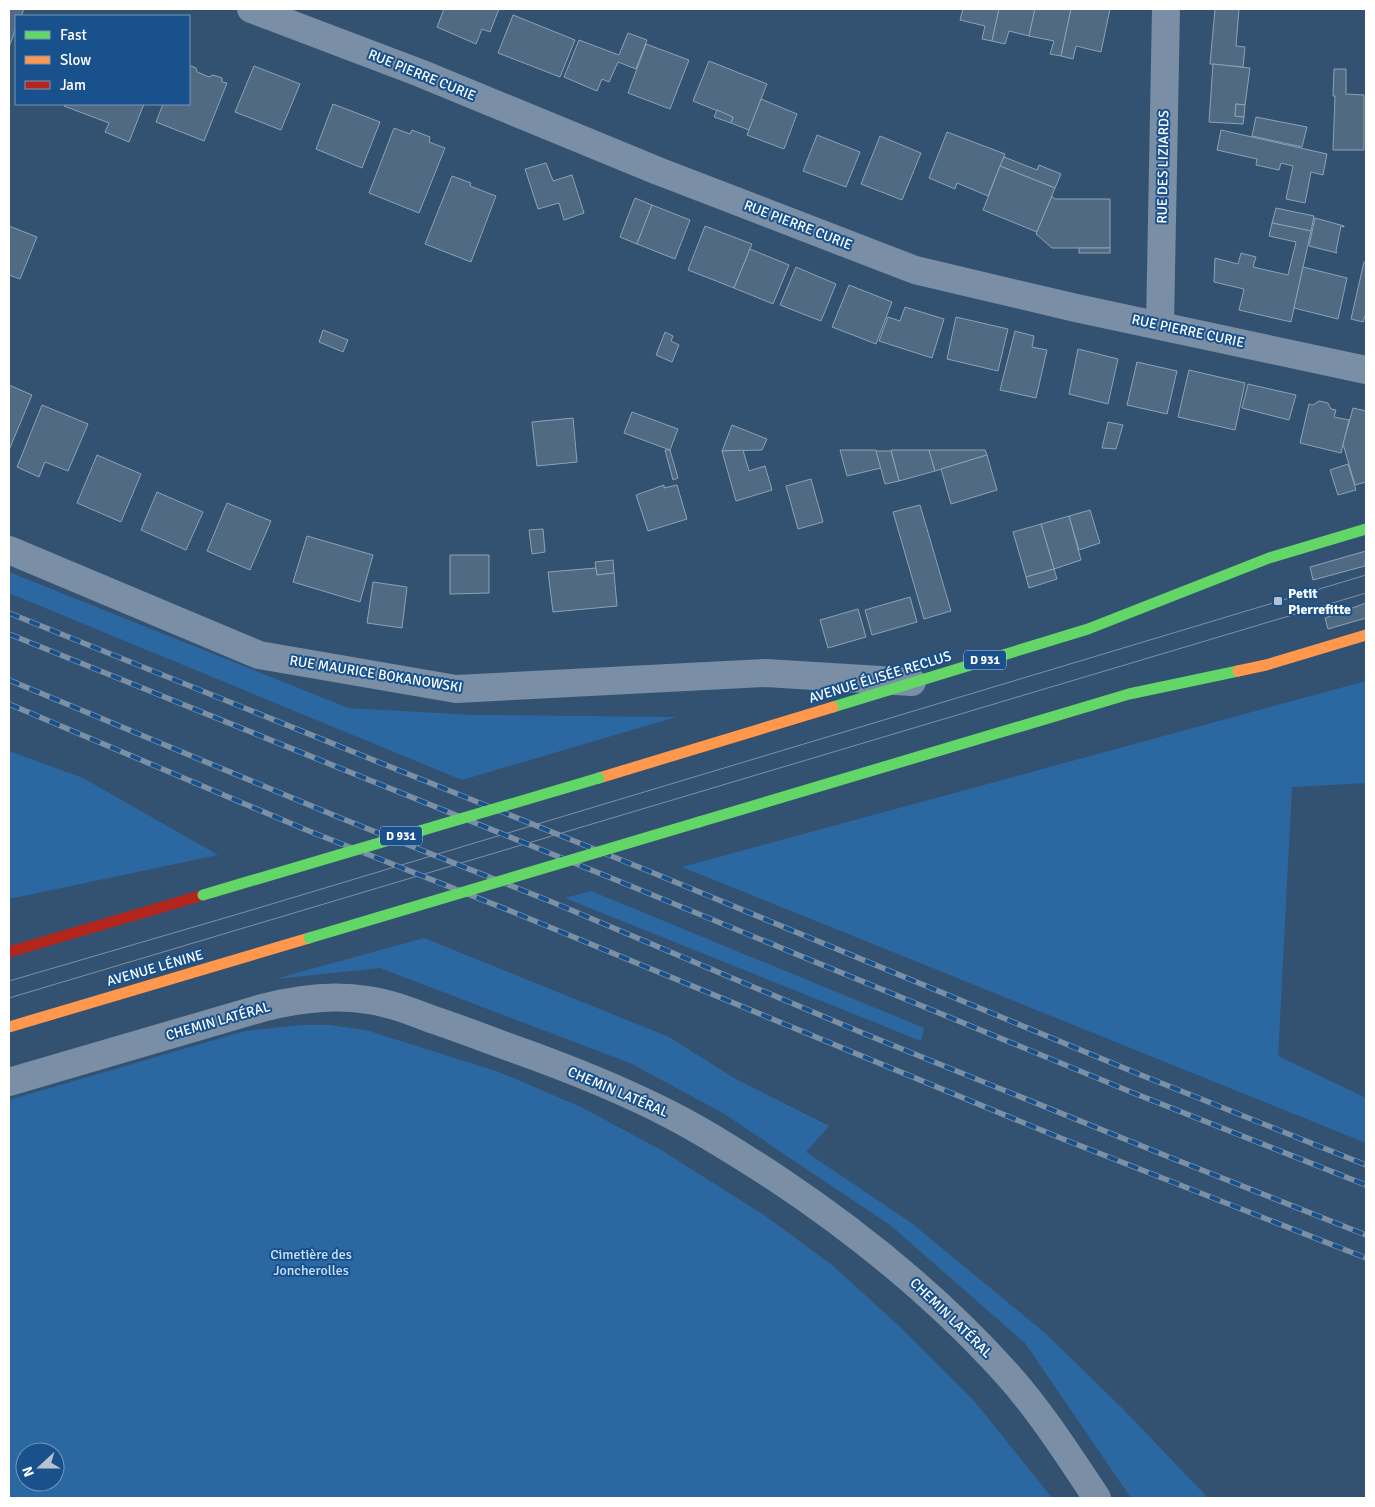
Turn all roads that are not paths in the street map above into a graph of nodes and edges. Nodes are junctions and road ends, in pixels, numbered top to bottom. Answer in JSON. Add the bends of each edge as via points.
{"nodes":[{"id":1,"x":251,"y":9,"type":"edge"},
{"id":2,"x":1166,"y":9,"type":"edge"},
{"id":3,"x":1160,"y":325,"type":"junction"},
{"id":4,"x":1366,"y":370,"type":"edge"},
{"id":5,"x":1366,"y":529,"type":"edge"},
{"id":6,"x":9,"y":550,"type":"edge"},
{"id":7,"x":1366,"y":635,"type":"edge"},
{"id":8,"x":914,"y":682,"type":"junction"},
{"id":9,"x":9,"y":952,"type":"edge"},
{"id":10,"x":9,"y":1027,"type":"edge"},
{"id":11,"x":9,"y":1082,"type":"edge"},
{"id":12,"x":1097,"y":1498,"type":"edge"}],
"edges":[{"from":1,"to":3,"type":"street","name":"RUE PIERRE CURIE","via":[[915,270]]},
{"from":2,"to":3,"type":"street","name":"RUE DES LIZIARDS"},
{"from":3,"to":4,"type":"street","name":"RUE PIERRE CURIE"},
{"from":5,"to":8,"type":"main road","name":"AVENUE ÉLISÉE RECLUS","number":"D 931","via":[[1269,558],[1088,629]]},
{"from":6,"to":8,"type":"street","name":"RUE MAURICE BOKANOWSKI","via":[[259,655],[456,689],[766,673]]},
{"from":7,"to":10,"type":"main road","name":"AVENUE LÉNINE","bridge":true,"via":[[1266,665],[1129,694]]},
{"from":8,"to":9,"type":"main road","name":"AVENUE ÉLISÉE RECLUS","number":"D 931","bridge":true},
{"from":11,"to":12,"type":"street","name":"CHEMIN LATÉRAL","via":[[262,1008],[320,998],[342,997],[384,1003],[514,1049],[635,1097],[701,1130],[849,1229],[912,1280],[1010,1377]]}]}
